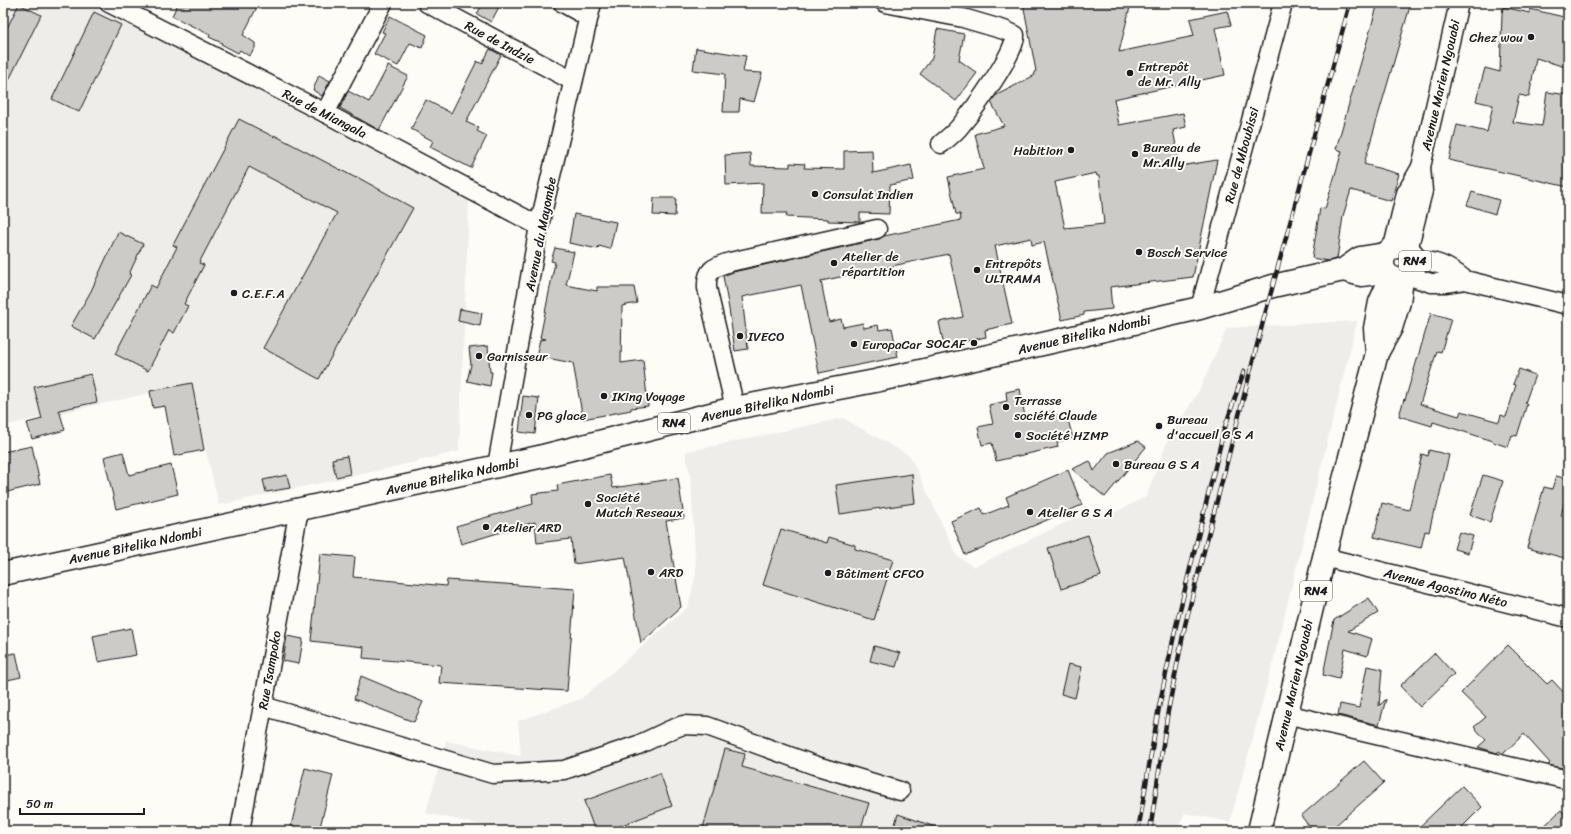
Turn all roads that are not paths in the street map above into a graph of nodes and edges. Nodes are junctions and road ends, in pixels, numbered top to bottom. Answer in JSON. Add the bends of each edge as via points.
{"nodes":[{"id":1,"x":109,"y":3,"type":"edge"},
{"id":2,"x":383,"y":3,"type":"edge"},
{"id":3,"x":428,"y":3,"type":"edge"},
{"id":4,"x":563,"y":3,"type":"edge"},
{"id":5,"x":885,"y":3,"type":"edge"},
{"id":6,"x":1283,"y":3,"type":"edge"},
{"id":7,"x":1459,"y":3,"type":"edge"},
{"id":8,"x":590,"y":10,"type":"edge"},
{"id":9,"x":573,"y":81,"type":"junction"},
{"id":10,"x":325,"y":113,"type":"junction"},
{"id":11,"x":941,"y":144,"type":"dead end"},
{"id":12,"x":539,"y":226,"type":"junction"},
{"id":13,"x":877,"y":229,"type":"dead end"},
{"id":14,"x":1398,"y":264,"type":"junction"},
{"id":15,"x":1568,"y":305,"type":"edge"},
{"id":16,"x":1200,"y":308,"type":"junction"},
{"id":17,"x":735,"y":408,"type":"junction"},
{"id":18,"x":498,"y":466,"type":"junction"},
{"id":19,"x":299,"y":509,"type":"junction"},
{"id":20,"x":1324,"y":557,"type":"junction"},
{"id":21,"x":3,"y":574,"type":"edge"},
{"id":22,"x":1568,"y":618,"type":"edge"},
{"id":23,"x":263,"y":706,"type":"junction"},
{"id":24,"x":1286,"y":714,"type":"junction"},
{"id":25,"x":1568,"y":780,"type":"edge"},
{"id":26,"x":900,"y":791,"type":"dead end"},
{"id":27,"x":240,"y":831,"type":"edge"},
{"id":28,"x":1259,"y":831,"type":"edge"}],
"edges":[{"from":1,"to":10,"type":"street","name":"Rue de Miangala"},
{"from":2,"to":10,"type":"street"},
{"from":3,"to":9,"type":"street","name":"Rue de Indzie"},
{"from":4,"to":8,"type":"street"},
{"from":5,"to":11,"type":"street","via":[[963,18],[1015,35],[1014,45],[974,108],[960,127]]},
{"from":6,"to":16,"type":"street","name":"Rue de Mboubissi"},
{"from":7,"to":14,"type":"street","name":"Avenue Marien Ngouabi","via":[[1421,167],[1423,191]]},
{"from":8,"to":9,"type":"street","name":"Avenue du Mayombe"},
{"from":9,"to":12,"type":"street","name":"Avenue du Mayombe"},
{"from":10,"to":12,"type":"street","name":"Rue de Miangala"},
{"from":12,"to":18,"type":"street","name":"Avenue du Mayombe"},
{"from":13,"to":17,"type":"street","via":[[730,262],[708,273],[707,288]]},
{"from":14,"to":15,"type":"street","via":[[1431,283],[1465,280]]},
{"from":14,"to":16,"type":"highway","name":"Avenue Bitelika Ndombi","number":"RN4","via":[[1373,275],[1343,270],[1273,286]]},
{"from":14,"to":20,"type":"highway","name":"Avenue Marien Ngouabi","number":"RN4","via":[[1380,302],[1375,328],[1377,353]]},
{"from":16,"to":17,"type":"highway","name":"Avenue Bitelika Ndombi","number":"RN4","via":[[942,366]]},
{"from":17,"to":18,"type":"highway","name":"Avenue Bitelika Ndombi","number":"RN4"},
{"from":18,"to":19,"type":"highway","name":"Avenue Bitelika Ndombi","number":"RN4"},
{"from":19,"to":21,"type":"highway","name":"Avenue Bitelika Ndombi","number":"RN4"},
{"from":19,"to":23,"type":"street","name":"Rue Tsampoko"},
{"from":20,"to":22,"type":"street","name":"Avenue Agostino Néto"},
{"from":20,"to":24,"type":"highway","name":"Avenue Marien Ngouabi","number":"RN4"},
{"from":23,"to":26,"type":"street","via":[[493,774],[564,770],[638,745],[683,725],[707,726],[814,765]]},
{"from":23,"to":27,"type":"street","name":"Rue Tsampoko"},
{"from":24,"to":25,"type":"street"},
{"from":24,"to":28,"type":"highway","name":"Avenue Marien Ngouabi","number":"RN4"}]}
